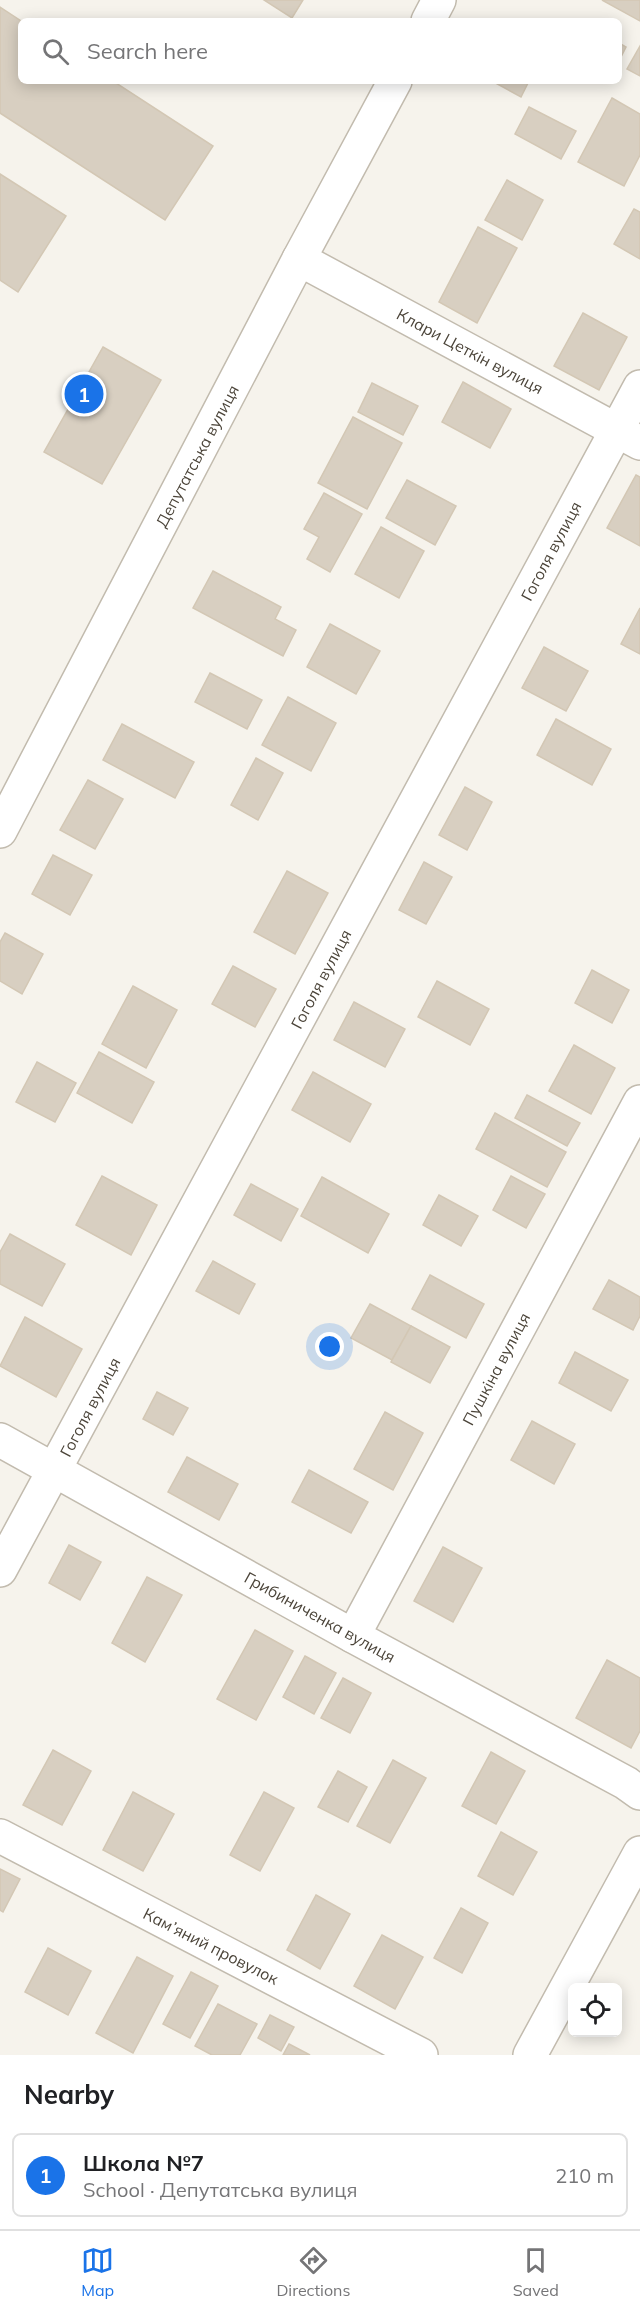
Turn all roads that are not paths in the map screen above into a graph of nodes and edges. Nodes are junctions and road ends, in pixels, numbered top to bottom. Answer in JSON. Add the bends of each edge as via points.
{"nodes":[{"id":1,"x":439,"y":0,"type":"edge"},
{"id":2,"x":430,"y":18,"type":"edge"},
{"id":3,"x":393,"y":84,"type":"edge"},
{"id":4,"x":299,"y":259,"type":"junction"},
{"id":5,"x":640,"y":387,"type":"edge"},
{"id":6,"x":628,"y":437,"type":"edge"},
{"id":7,"x":0,"y":831,"type":"edge"},
{"id":8,"x":640,"y":1102,"type":"edge"},
{"id":9,"x":0,"y":1440,"type":"edge"},
{"id":10,"x":55,"y":1471,"type":"junction"},
{"id":11,"x":0,"y":1570,"type":"edge"},
{"id":12,"x":353,"y":1636,"type":"junction"},
{"id":13,"x":640,"y":1793,"type":"edge"},
{"id":14,"x":0,"y":1836,"type":"edge"},
{"id":15,"x":640,"y":1853,"type":"edge"},
{"id":16,"x":421,"y":2055,"type":"edge"},
{"id":17,"x":530,"y":2055,"type":"edge"}],
"edges":[{"from":1,"to":2,"type":"street"},
{"from":3,"to":4,"type":"street","name":"Депутатська вулиця"},
{"from":4,"to":6,"type":"street","name":"Клари Цеткін вулиця"},
{"from":4,"to":7,"type":"street","name":"Депутатська вулиця"},
{"from":5,"to":6,"type":"street","name":"Гоголя вулиця"},
{"from":6,"to":10,"type":"street","name":"Гоголя вулиця"},
{"from":8,"to":12,"type":"street","name":"Пушкіна вулиця"},
{"from":9,"to":10,"type":"street","name":"Грибиниченка вулиця"},
{"from":10,"to":11,"type":"street","name":"Гоголя вулиця"},
{"from":10,"to":12,"type":"street","name":"Грибиниченка вулиця"},
{"from":12,"to":13,"type":"street","name":"Грибиниченка вулиця"},
{"from":14,"to":16,"type":"street","name":"Кам’яний провулок"},
{"from":15,"to":17,"type":"street"}]}
